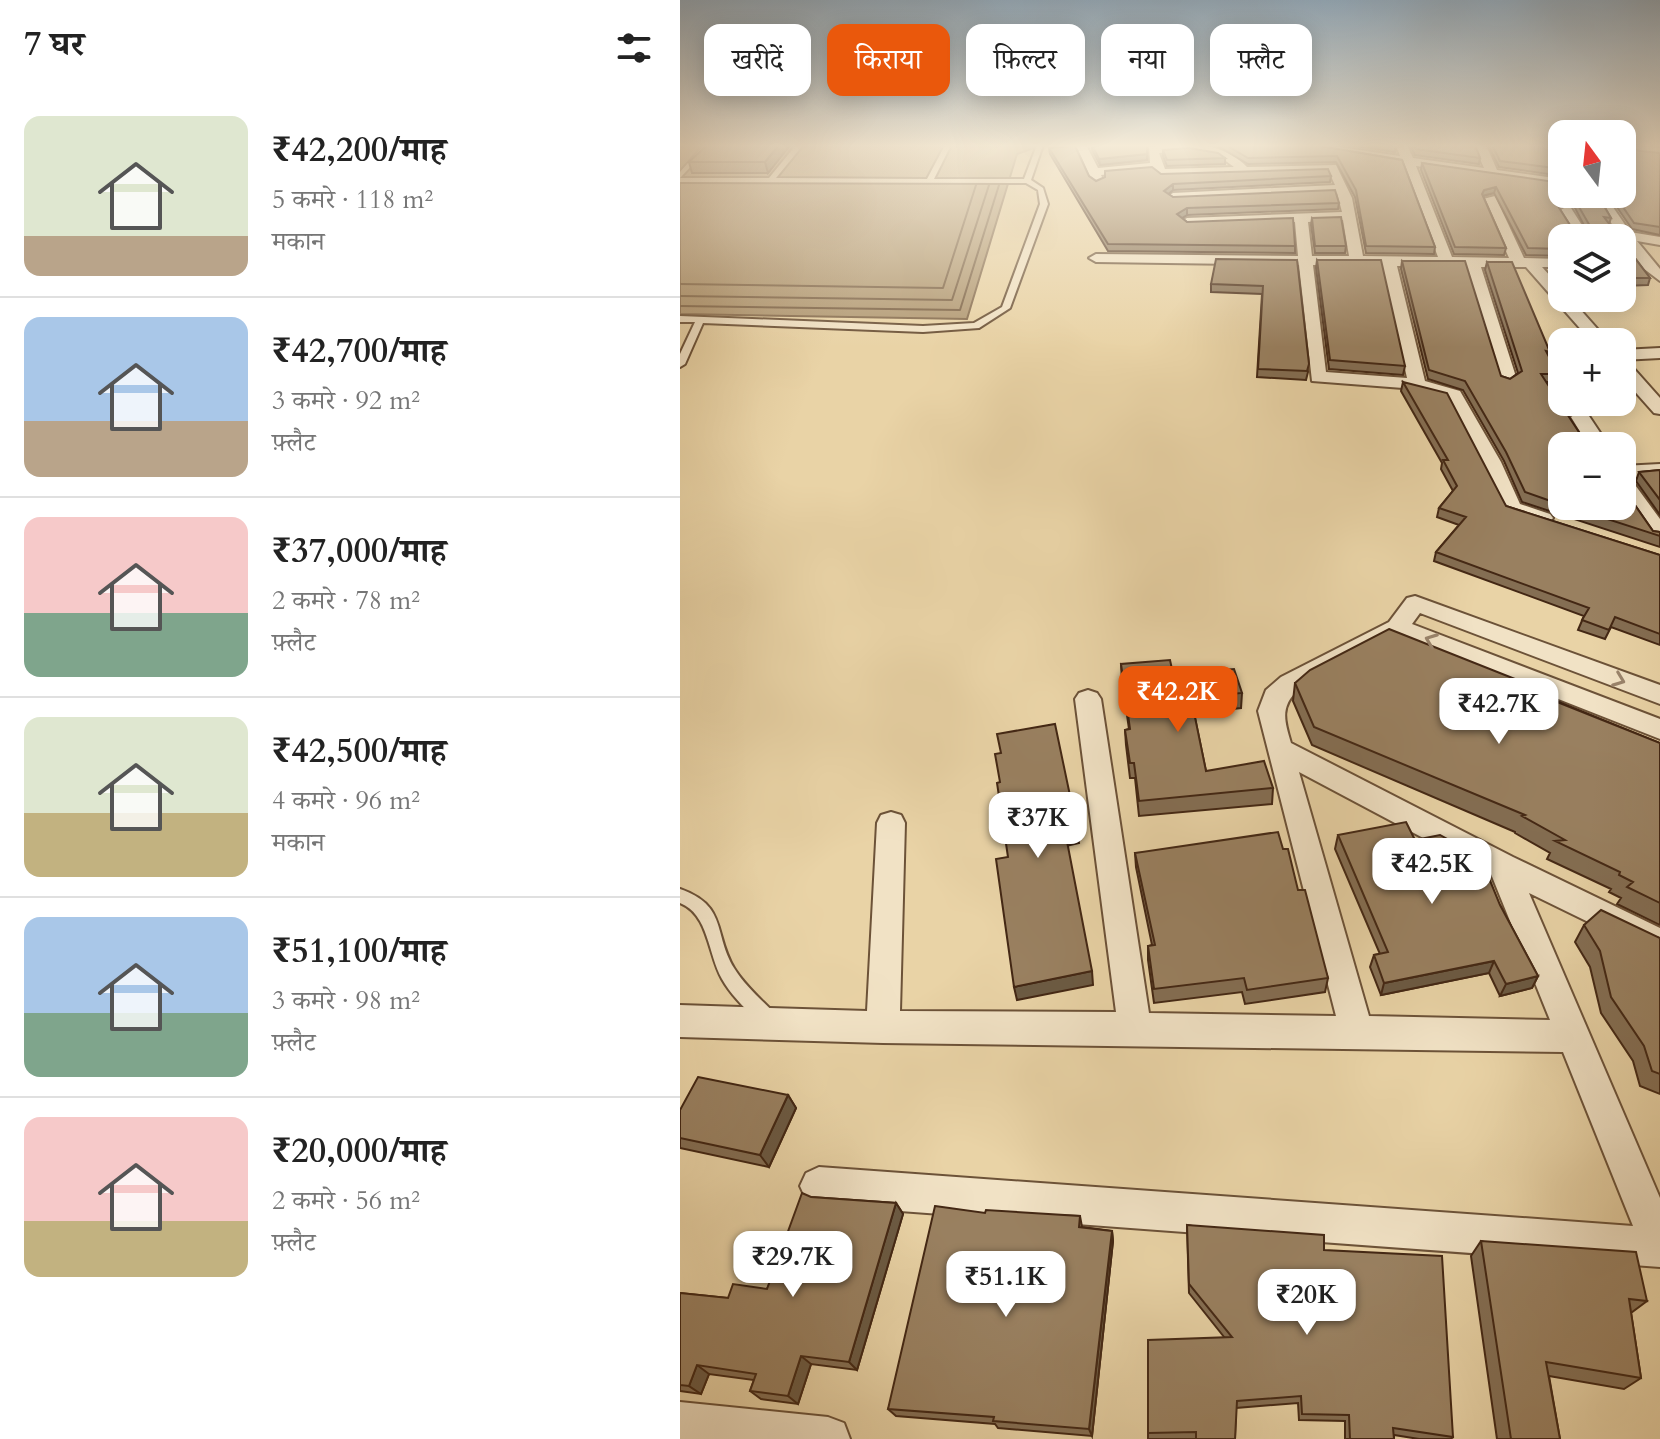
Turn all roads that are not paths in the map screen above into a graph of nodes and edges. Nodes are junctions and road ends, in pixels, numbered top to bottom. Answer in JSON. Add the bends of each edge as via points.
{"nodes":[{"id":1,"x":1041,"y":212,"type":"edge"},
{"id":2,"x":1348,"y":212,"type":"edge"},
{"id":3,"x":1427,"y":212,"type":"edge"},
{"id":4,"x":1497,"y":212,"type":"edge"},
{"id":5,"x":1349,"y":216,"type":"junction"},
{"id":6,"x":1301,"y":218,"type":"junction"},
{"id":7,"x":1187,"y":222,"type":"edge"},
{"id":8,"x":1636,"y":237,"type":"edge"},
{"id":9,"x":1660,"y":241,"type":"edge"},
{"id":10,"x":1636,"y":250,"type":"edge"},
{"id":11,"x":1096,"y":258,"type":"dead end"},
{"id":12,"x":1306,"y":259,"type":"junction"},
{"id":13,"x":1446,"y":260,"type":"junction"},
{"id":14,"x":1357,"y":261,"type":"junction"},
{"id":15,"x":1389,"y":262,"type":"junction"},
{"id":16,"x":1472,"y":262,"type":"junction"},
{"id":17,"x":1636,"y":262,"type":"edge"},
{"id":18,"x":1644,"y":262,"type":"junction"},
{"id":19,"x":1548,"y":263,"type":"edge"},
{"id":20,"x":1526,"y":264,"type":"junction"},
{"id":21,"x":1660,"y":277,"type":"edge"},
{"id":22,"x":680,"y":319,"type":"edge"},
{"id":23,"x":700,"y":320,"type":"junction"},
{"id":24,"x":1588,"y":328,"type":"edge"},
{"id":25,"x":1660,"y":353,"type":"edge"},
{"id":26,"x":1636,"y":354,"type":"edge"},
{"id":27,"x":680,"y":364,"type":"edge"},
{"id":28,"x":1508,"y":380,"type":"edge"},
{"id":29,"x":1636,"y":382,"type":"edge"},
{"id":30,"x":1417,"y":384,"type":"junction"},
{"id":31,"x":1660,"y":409,"type":"edge"},
{"id":32,"x":1580,"y":417,"type":"dead end"},
{"id":33,"x":1590,"y":432,"type":"edge"},
{"id":34,"x":1660,"y":470,"type":"edge"},
{"id":35,"x":1636,"y":471,"type":"edge"},
{"id":36,"x":1636,"y":501,"type":"edge"},
{"id":37,"x":1571,"y":528,"type":"edge"},
{"id":38,"x":1660,"y":534,"type":"edge"},
{"id":39,"x":1397,"y":627,"type":"junction"},
{"id":40,"x":1660,"y":695,"type":"edge"},
{"id":41,"x":1088,"y":699,"type":"dead end"},
{"id":42,"x":1660,"y":729,"type":"edge"},
{"id":43,"x":1281,"y":750,"type":"junction"},
{"id":44,"x":891,"y":823,"type":"dead end"},
{"id":45,"x":1503,"y":866,"type":"junction"},
{"id":46,"x":680,"y":896,"type":"edge"},
{"id":47,"x":1660,"y":943,"type":"edge"},
{"id":48,"x":680,"y":1021,"type":"edge"},
{"id":49,"x":773,"y":1024,"type":"junction"},
{"id":50,"x":883,"y":1027,"type":"junction"},
{"id":51,"x":1135,"y":1028,"type":"junction"},
{"id":52,"x":1357,"y":1032,"type":"junction"},
{"id":53,"x":1574,"y":1036,"type":"junction"},
{"id":54,"x":819,"y":1186,"type":"dead end"},
{"id":55,"x":1660,"y":1245,"type":"edge"},
{"id":56,"x":680,"y":1424,"type":"edge"},
{"id":57,"x":828,"y":1439,"type":"edge"}],
"edges":[{"from":1,"to":23,"type":"lane","via":[[1006,308],[976,326],[923,329]]},
{"from":2,"to":5,"type":"street"},
{"from":3,"to":13,"type":"street"},
{"from":4,"to":20,"type":"street"},
{"from":5,"to":6,"type":"street"},
{"from":5,"to":14,"type":"street"},
{"from":6,"to":7,"type":"street"},
{"from":6,"to":12,"type":"street"},
{"from":8,"to":9,"type":"street"},
{"from":10,"to":18,"type":"street"},
{"from":11,"to":12,"type":"street"},
{"from":12,"to":14,"type":"street"},
{"from":12,"to":30,"type":"street","via":[[1318,377]]},
{"from":13,"to":15,"type":"street"},
{"from":13,"to":16,"type":"street"},
{"from":14,"to":15,"type":"street"},
{"from":15,"to":30,"type":"street"},
{"from":16,"to":20,"type":"street"},
{"from":16,"to":28,"type":"street"},
{"from":17,"to":18,"type":"street"},
{"from":18,"to":21,"type":"street"},
{"from":19,"to":20,"type":"street"},
{"from":20,"to":24,"type":"street"},
{"from":22,"to":23,"type":"lane"},
{"from":23,"to":27,"type":"lane"},
{"from":25,"to":26,"type":"street"},
{"from":29,"to":31,"type":"street"},
{"from":30,"to":37,"type":"street","via":[[1454,395],[1511,508]]},
{"from":32,"to":33,"type":"street"},
{"from":34,"to":35,"type":"street"},
{"from":36,"to":38,"type":"street"},
{"from":39,"to":40,"type":"street","one_way":true,"via":[[1415,603]]},
{"from":42,"to":39,"type":"street","one_way":true},
{"from":39,"to":43,"type":"street","via":[[1275,696],[1271,711]]},
{"from":41,"to":51,"type":"street"},
{"from":43,"to":45,"type":"street"},
{"from":43,"to":52,"type":"street"},
{"from":44,"to":50,"type":"street"},
{"from":45,"to":47,"type":"street"},
{"from":45,"to":53,"type":"street"},
{"from":46,"to":49,"type":"lane","via":[[702,909],[727,972]]},
{"from":48,"to":49,"type":"street"},
{"from":49,"to":50,"type":"street"},
{"from":50,"to":51,"type":"street"},
{"from":51,"to":52,"type":"street"},
{"from":52,"to":53,"type":"street"},
{"from":53,"to":55,"type":"street"},
{"from":54,"to":55,"type":"street"},
{"from":56,"to":57,"type":"street"}]}
